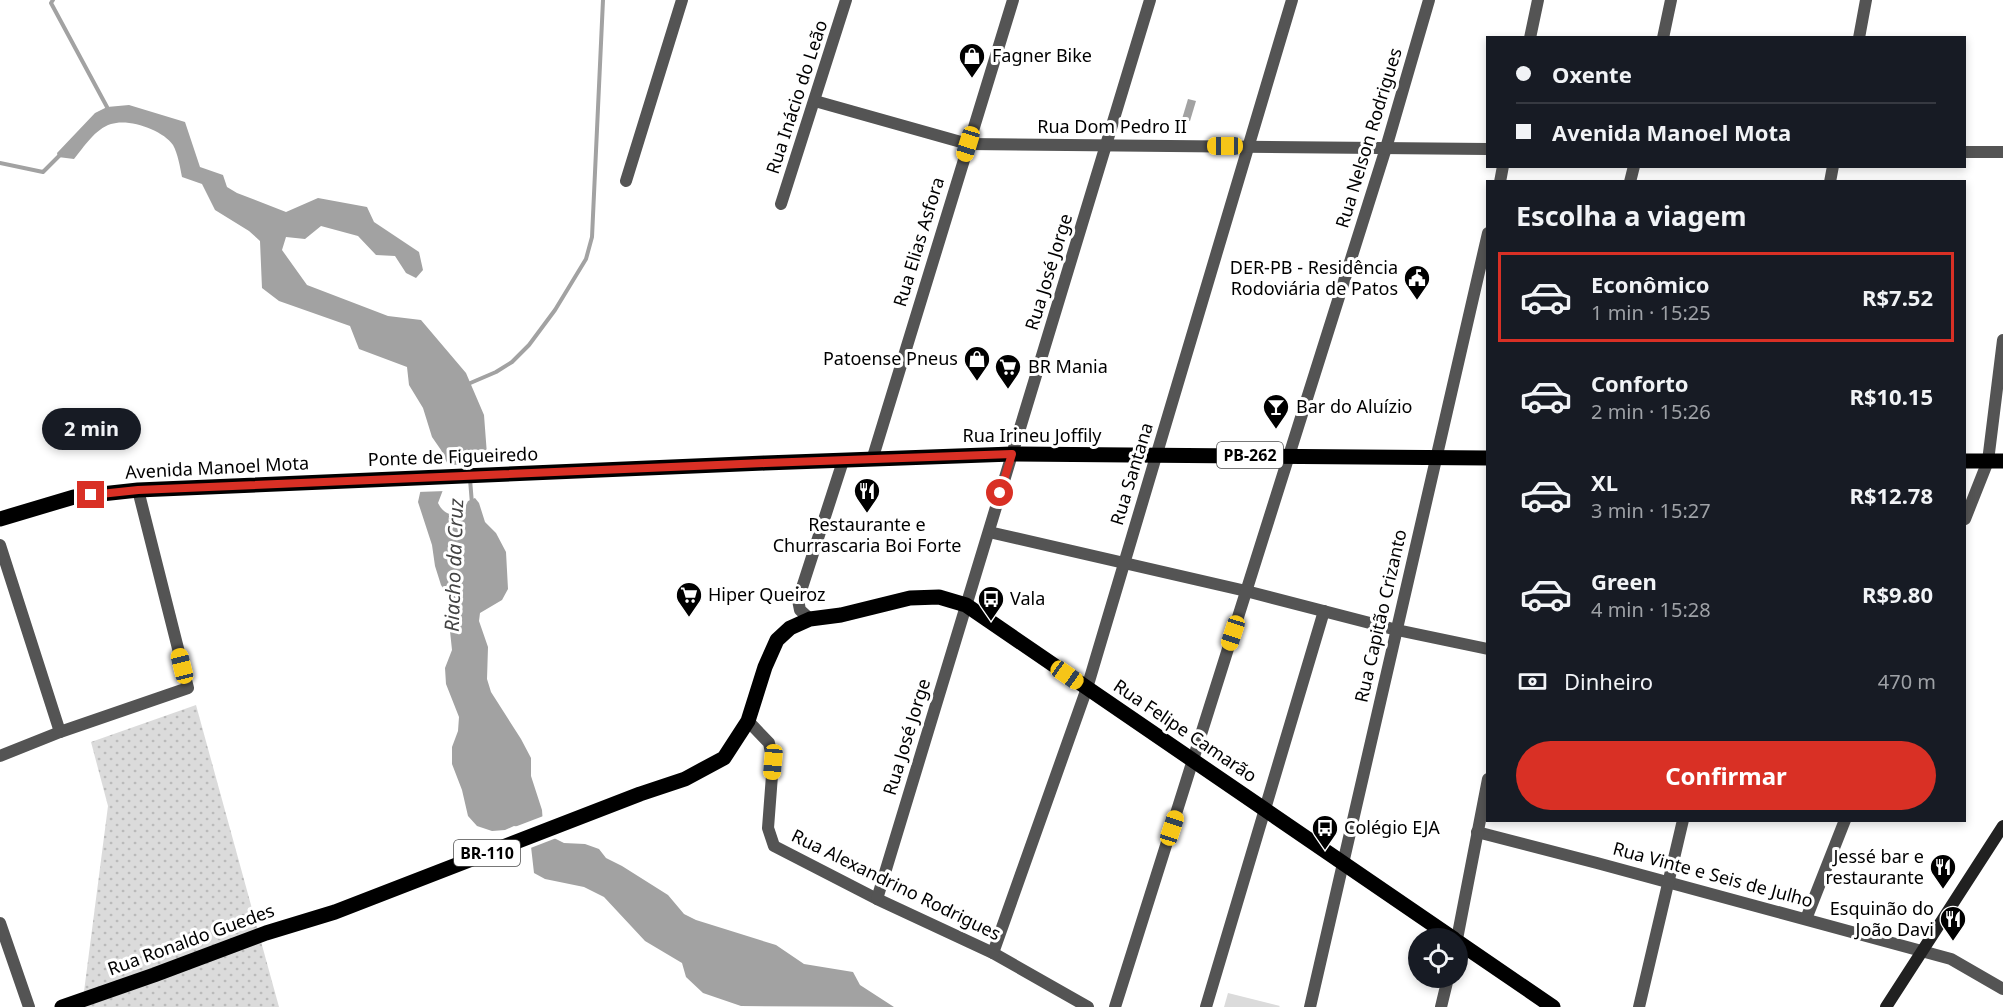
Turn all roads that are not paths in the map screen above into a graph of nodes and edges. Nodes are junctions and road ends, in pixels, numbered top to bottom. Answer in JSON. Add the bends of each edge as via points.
{"nodes":[{"id":1,"x":682,"y":0,"type":"edge"},
{"id":2,"x":846,"y":0,"type":"edge"},
{"id":3,"x":1013,"y":0,"type":"edge"},
{"id":4,"x":1150,"y":0,"type":"edge"},
{"id":5,"x":1292,"y":0,"type":"edge"},
{"id":6,"x":1429,"y":0,"type":"edge"},
{"id":7,"x":1538,"y":0,"type":"edge"},
{"id":8,"x":1671,"y":0,"type":"edge"},
{"id":9,"x":1866,"y":0,"type":"edge"},
{"id":10,"x":1530,"y":36,"type":"edge"},
{"id":11,"x":1663,"y":36,"type":"edge"},
{"id":12,"x":1859,"y":36,"type":"edge"},
{"id":13,"x":815,"y":101,"type":"junction"},
{"id":14,"x":968,"y":144,"type":"junction"},
{"id":15,"x":1107,"y":146,"type":"junction"},
{"id":16,"x":1248,"y":146,"type":"junction"},
{"id":17,"x":1386,"y":148,"type":"junction"},
{"id":18,"x":1486,"y":148,"type":"edge"},
{"id":19,"x":1966,"y":152,"type":"edge"},
{"id":20,"x":2003,"y":152,"type":"edge"},
{"id":21,"x":626,"y":181,"type":"dead end"},
{"id":22,"x":781,"y":204,"type":"dead end"},
{"id":23,"x":1486,"y":242,"type":"edge"},
{"id":24,"x":2003,"y":340,"type":"edge"},
{"id":25,"x":1012,"y":454,"type":"junction"},
{"id":26,"x":1289,"y":455,"type":"junction"},
{"id":27,"x":1156,"y":456,"type":"junction"},
{"id":28,"x":1436,"y":457,"type":"junction"},
{"id":29,"x":1486,"y":458,"type":"edge"},
{"id":30,"x":872,"y":459,"type":"junction"},
{"id":31,"x":843,"y":461,"type":"junction"},
{"id":32,"x":1966,"y":461,"type":"edge"},
{"id":33,"x":1995,"y":461,"type":"edge"},
{"id":34,"x":576,"y":472,"type":"joint"},
{"id":35,"x":331,"y":482,"type":"joint"},
{"id":36,"x":138,"y":490,"type":"junction"},
{"id":37,"x":1966,"y":517,"type":"edge"},
{"id":38,"x":0,"y":519,"type":"edge"},
{"id":39,"x":988,"y":531,"type":"junction"},
{"id":40,"x":0,"y":545,"type":"edge"},
{"id":41,"x":1124,"y":563,"type":"junction"},
{"id":42,"x":1246,"y":591,"type":"junction"},
{"id":43,"x":966,"y":605,"type":"junction"},
{"id":44,"x":1324,"y":611,"type":"junction"},
{"id":45,"x":810,"y":619,"type":"junction"},
{"id":46,"x":1396,"y":630,"type":"junction"},
{"id":47,"x":1486,"y":649,"type":"edge"},
{"id":48,"x":1087,"y":688,"type":"junction"},
{"id":49,"x":748,"y":721,"type":"junction"},
{"id":50,"x":60,"y":732,"type":"junction"},
{"id":51,"x":0,"y":756,"type":"edge"},
{"id":52,"x":1193,"y":761,"type":"junction"},
{"id":53,"x":1486,"y":788,"type":"edge"},
{"id":54,"x":1264,"y":809,"type":"junction"},
{"id":55,"x":1683,"y":822,"type":"edge"},
{"id":56,"x":1844,"y":822,"type":"edge"},
{"id":57,"x":1477,"y":832,"type":"junction"},
{"id":58,"x":2001,"y":833,"type":"edge"},
{"id":59,"x":1343,"y":863,"type":"junction"},
{"id":60,"x":1668,"y":882,"type":"junction"},
{"id":61,"x":878,"y":899,"type":"junction"},
{"id":62,"x":1806,"y":919,"type":"junction"},
{"id":63,"x":0,"y":923,"type":"edge"},
{"id":64,"x":1438,"y":928,"type":"edge"},
{"id":65,"x":1458,"y":928,"type":"edge"},
{"id":66,"x":1468,"y":948,"type":"edge"},
{"id":67,"x":1922,"y":951,"type":"junction"},
{"id":68,"x":993,"y":953,"type":"junction"},
{"id":69,"x":1446,"y":988,"type":"edge"},
{"id":70,"x":2003,"y":989,"type":"edge"},
{"id":71,"x":29,"y":1007,"type":"edge"},
{"id":72,"x":62,"y":1007,"type":"edge"},
{"id":73,"x":1088,"y":1007,"type":"edge"},
{"id":74,"x":1115,"y":1007,"type":"edge"},
{"id":75,"x":1206,"y":1007,"type":"edge"},
{"id":76,"x":1310,"y":1007,"type":"edge"},
{"id":77,"x":1441,"y":1007,"type":"edge"},
{"id":78,"x":1553,"y":1007,"type":"edge"},
{"id":79,"x":1639,"y":1007,"type":"edge"},
{"id":80,"x":1886,"y":1007,"type":"edge"}],
"edges":[{"from":1,"to":21,"type":"street"},
{"from":2,"to":13,"type":"street","name":"Rua Inácio do Leão"},
{"from":3,"to":14,"type":"street","name":"Rua Elias Asfora"},
{"from":4,"to":15,"type":"street","name":"Rua José Jorge"},
{"from":5,"to":16,"type":"street","name":"Rua Santana"},
{"from":6,"to":17,"type":"street","name":"Rua Nelson Rodrigues"},
{"from":7,"to":10,"type":"street"},
{"from":8,"to":11,"type":"street"},
{"from":9,"to":12,"type":"street"},
{"from":13,"to":14,"type":"street","name":"Rua Dom Pedro II"},
{"from":13,"to":22,"type":"street","name":"Rua Inácio do Leão"},
{"from":14,"to":15,"type":"street","name":"Rua Dom Pedro II"},
{"from":14,"to":30,"type":"street","name":"Rua Elias Asfora"},
{"from":15,"to":16,"type":"street","name":"Rua Dom Pedro II"},
{"from":15,"to":25,"type":"street","name":"Rua José Jorge"},
{"from":16,"to":17,"type":"street","name":"Rua Dom Pedro II"},
{"from":16,"to":27,"type":"street","name":"Rua Santana"},
{"from":17,"to":18,"type":"street","name":"Rua Dom Pedro II"},
{"from":17,"to":26,"type":"street","name":"Rua Nelson Rodrigues"},
{"from":19,"to":20,"type":"street"},
{"from":23,"to":28,"type":"street","name":"Rua Capitão Crizanto"},
{"from":24,"to":33,"type":"street"},
{"from":25,"to":27,"type":"main road","name":"Rua Irineu Joffily","number":"PB-262"},
{"from":25,"to":30,"type":"main road","name":"Rua Irineu Joffily","number":"PB-262"},
{"from":25,"to":39,"type":"street","name":"Rua José Jorge"},
{"from":26,"to":27,"type":"main road","name":"Rua Irineu Joffily","number":"PB-262"},
{"from":26,"to":28,"type":"main road","name":"Rua Irineu Joffily","number":"PB-262"},
{"from":26,"to":42,"type":"street","name":"Rua Nelson Rodrigues"},
{"from":27,"to":41,"type":"street","name":"Rua Santana"},
{"from":28,"to":29,"type":"main road","name":"Rua Irineu Joffily","number":"PB-262"},
{"from":28,"to":46,"type":"street","name":"Rua Capitão Crizanto"},
{"from":30,"to":31,"type":"main road","name":"Rua Irineu Joffily"},
{"from":31,"to":34,"type":"main road","name":"Rua Irineu Joffily"},
{"from":31,"to":45,"type":"street","via":[[798,600],[800,610]]},
{"from":32,"to":33,"type":"main road"},
{"from":33,"to":37,"type":"street"},
{"from":34,"to":35,"type":"main road","name":"Ponte de Figueiredo"},
{"from":35,"to":36,"type":"main road","name":"Avenida Manoel Mota"},
{"from":36,"to":38,"type":"main road","name":"Avenida Manoel Mota","via":[[74,497]]},
{"from":36,"to":50,"type":"street","via":[[188,688]]},
{"from":39,"to":41,"type":"street"},
{"from":39,"to":43,"type":"street","name":"Rua José Jorge"},
{"from":40,"to":50,"type":"street"},
{"from":41,"to":42,"type":"street"},
{"from":41,"to":48,"type":"street","name":"Rua Santana"},
{"from":42,"to":44,"type":"street"},
{"from":42,"to":52,"type":"street","name":"Rua Nelson Rodrigues"},
{"from":43,"to":45,"type":"main road","name":"Rua Felipe Camarão","via":[[939,597],[910,598]]},
{"from":43,"to":48,"type":"main road","name":"Rua Felipe Camarão"},
{"from":43,"to":61,"type":"street","name":"Rua José Jorge"},
{"from":44,"to":46,"type":"street"},
{"from":44,"to":54,"type":"street"},
{"from":45,"to":49,"type":"main road","number":"BR-110","via":[[790,628],[777,640]]},
{"from":46,"to":47,"type":"street"},
{"from":46,"to":59,"type":"street","name":"Rua Capitão Crizanto"},
{"from":48,"to":52,"type":"main road","name":"Rua Felipe Camarão"},
{"from":48,"to":68,"type":"street","name":"Rua Santana"},
{"from":49,"to":61,"type":"street","name":"Rua Alexandrino Rodrigues","via":[[769,743],[773,762],[768,828],[774,846]]},
{"from":49,"to":72,"type":"main road","name":"Rua Ronaldo Guedes","number":"BR-110","via":[[724,758],[686,779],[335,912]]},
{"from":50,"to":51,"type":"street"},
{"from":52,"to":54,"type":"main road","name":"Rua Felipe Camarão"},
{"from":52,"to":74,"type":"street","name":"Rua Nelson Rodrigues"},
{"from":53,"to":57,"type":"street"},
{"from":54,"to":59,"type":"main road","name":"Rua Felipe Camarão"},
{"from":54,"to":75,"type":"street"},
{"from":55,"to":60,"type":"street"},
{"from":56,"to":62,"type":"street"},
{"from":57,"to":60,"type":"street","name":"Rua Vinte e Seis de Julho"},
{"from":57,"to":65,"type":"street"},
{"from":58,"to":67,"type":"main road"},
{"from":59,"to":64,"type":"main road","name":"Rua Felipe Camarão"},
{"from":59,"to":76,"type":"street","name":"Rua Capitão Crizanto"},
{"from":60,"to":62,"type":"street","name":"Rua Vinte e Seis de Julho"},
{"from":60,"to":79,"type":"street"},
{"from":61,"to":68,"type":"street","name":"Rua Alexandrino Rodrigues"},
{"from":62,"to":67,"type":"street","name":"Rua Vinte e Seis de Julho"},
{"from":63,"to":71,"type":"street"},
{"from":66,"to":78,"type":"main road","name":"Rua Felipe Camarão"},
{"from":67,"to":70,"type":"street","name":"Rua Vinte e Seis de Julho","via":[[1964,965]]},
{"from":67,"to":80,"type":"main road"},
{"from":68,"to":73,"type":"street","name":"Rua Alexandrino Rodrigues"},
{"from":69,"to":77,"type":"street"}]}
